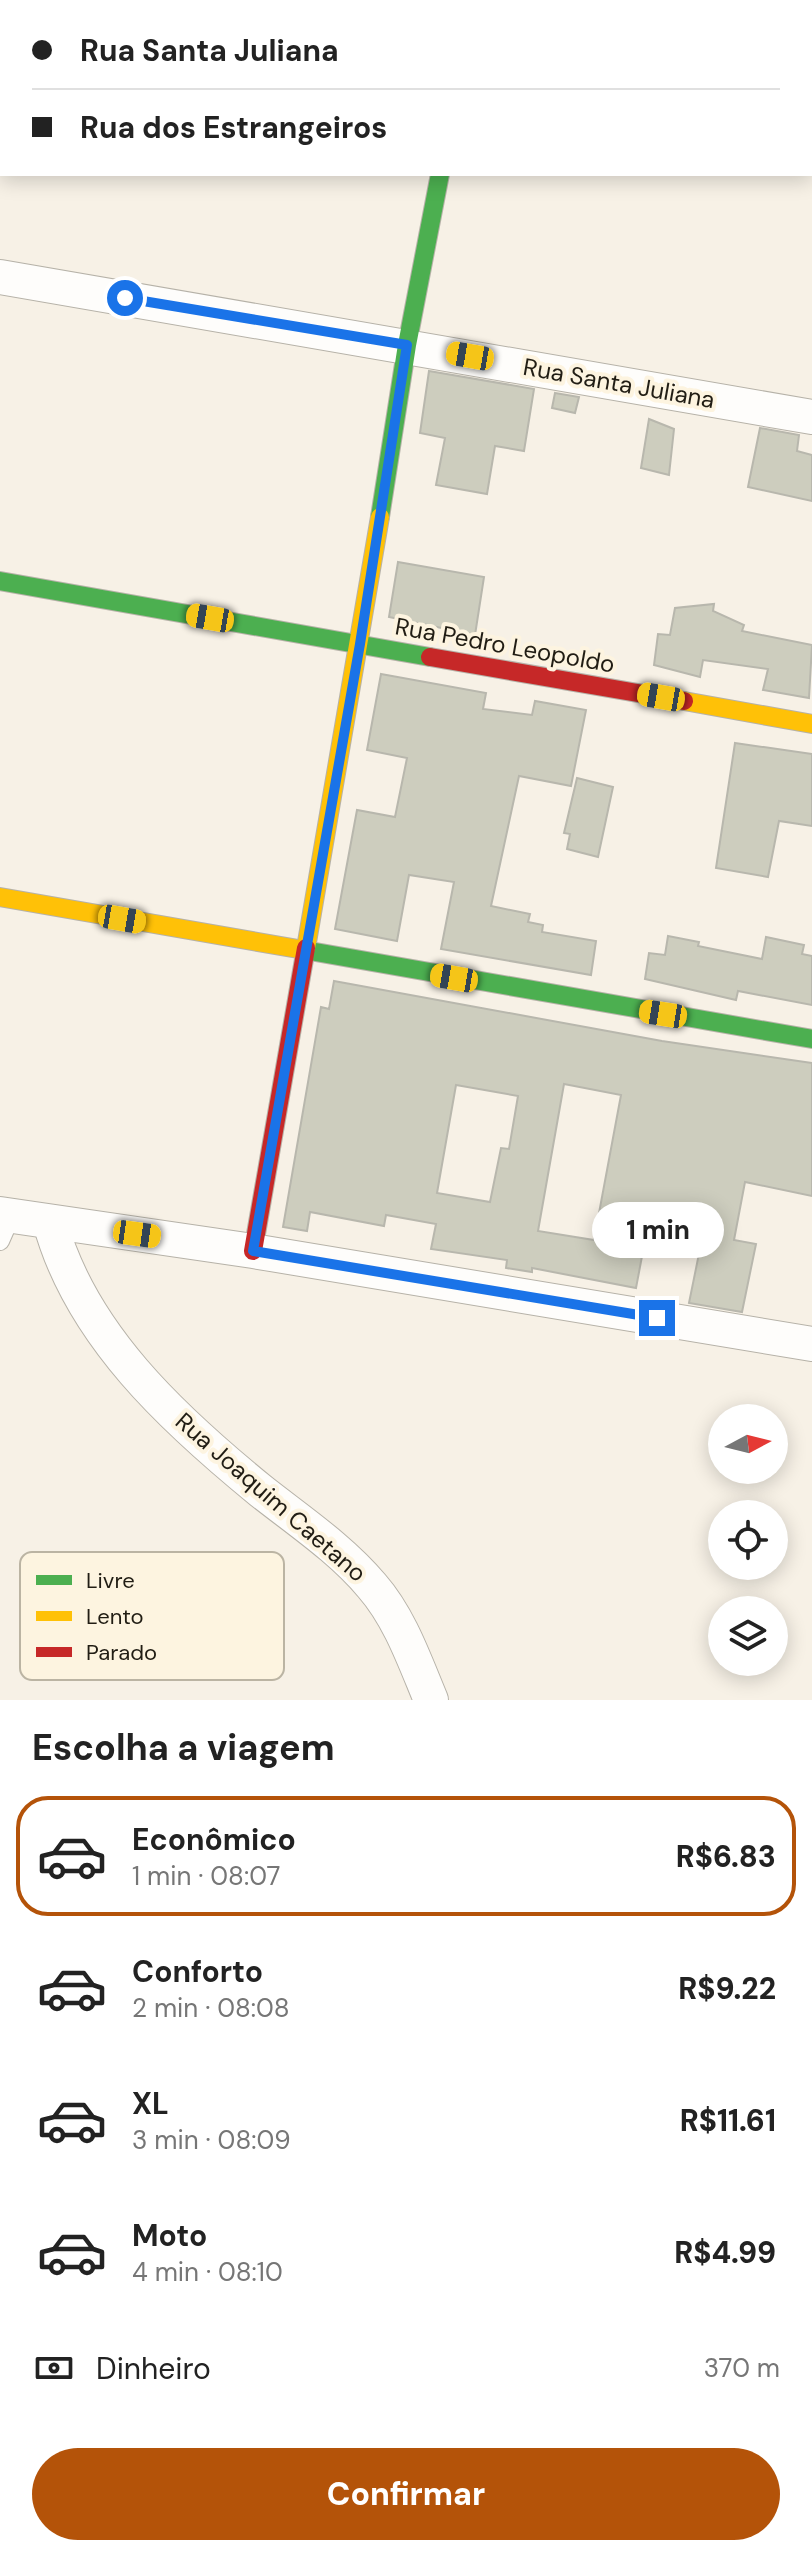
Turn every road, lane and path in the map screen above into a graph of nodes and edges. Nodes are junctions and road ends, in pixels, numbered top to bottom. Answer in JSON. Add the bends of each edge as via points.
{"nodes":[{"id":1,"x":440,"y":176,"type":"edge"},
{"id":2,"x":0,"y":277,"type":"edge"},
{"id":3,"x":407,"y":345,"type":"junction"},
{"id":4,"x":812,"y":417,"type":"edge"},
{"id":5,"x":0,"y":581,"type":"edge"},
{"id":6,"x":360,"y":644,"type":"junction"},
{"id":7,"x":812,"y":724,"type":"edge"},
{"id":8,"x":0,"y":897,"type":"edge"},
{"id":9,"x":304,"y":952,"type":"junction"},
{"id":10,"x":812,"y":1039,"type":"edge"},
{"id":11,"x":50,"y":1222,"type":"junction"},
{"id":12,"x":4,"y":1224,"type":"edge"},
{"id":13,"x":253,"y":1251,"type":"junction"},
{"id":14,"x":812,"y":1344,"type":"edge"},
{"id":15,"x":431,"y":1700,"type":"edge"}],
"edges":[{"from":1,"to":3,"type":"street"},
{"from":2,"to":3,"type":"street","name":"Rua Santa Juliana"},
{"from":3,"to":4,"type":"street","name":"Rua Santa Juliana"},
{"from":3,"to":6,"type":"street"},
{"from":5,"to":6,"type":"street","name":"Rua Pedro Leopoldo"},
{"from":6,"to":7,"type":"street","name":"Rua Pedro Leopoldo"},
{"from":6,"to":9,"type":"street"},
{"from":8,"to":9,"type":"street"},
{"from":9,"to":10,"type":"street"},
{"from":9,"to":13,"type":"street"},
{"from":11,"to":12,"type":"street"},
{"from":11,"to":13,"type":"street"},
{"from":11,"to":15,"type":"street","name":"Rua Joaquim Caetano","via":[[70,1279],[114,1349],[221,1458],[351,1563],[375,1589]]},
{"from":13,"to":14,"type":"street"}]}
